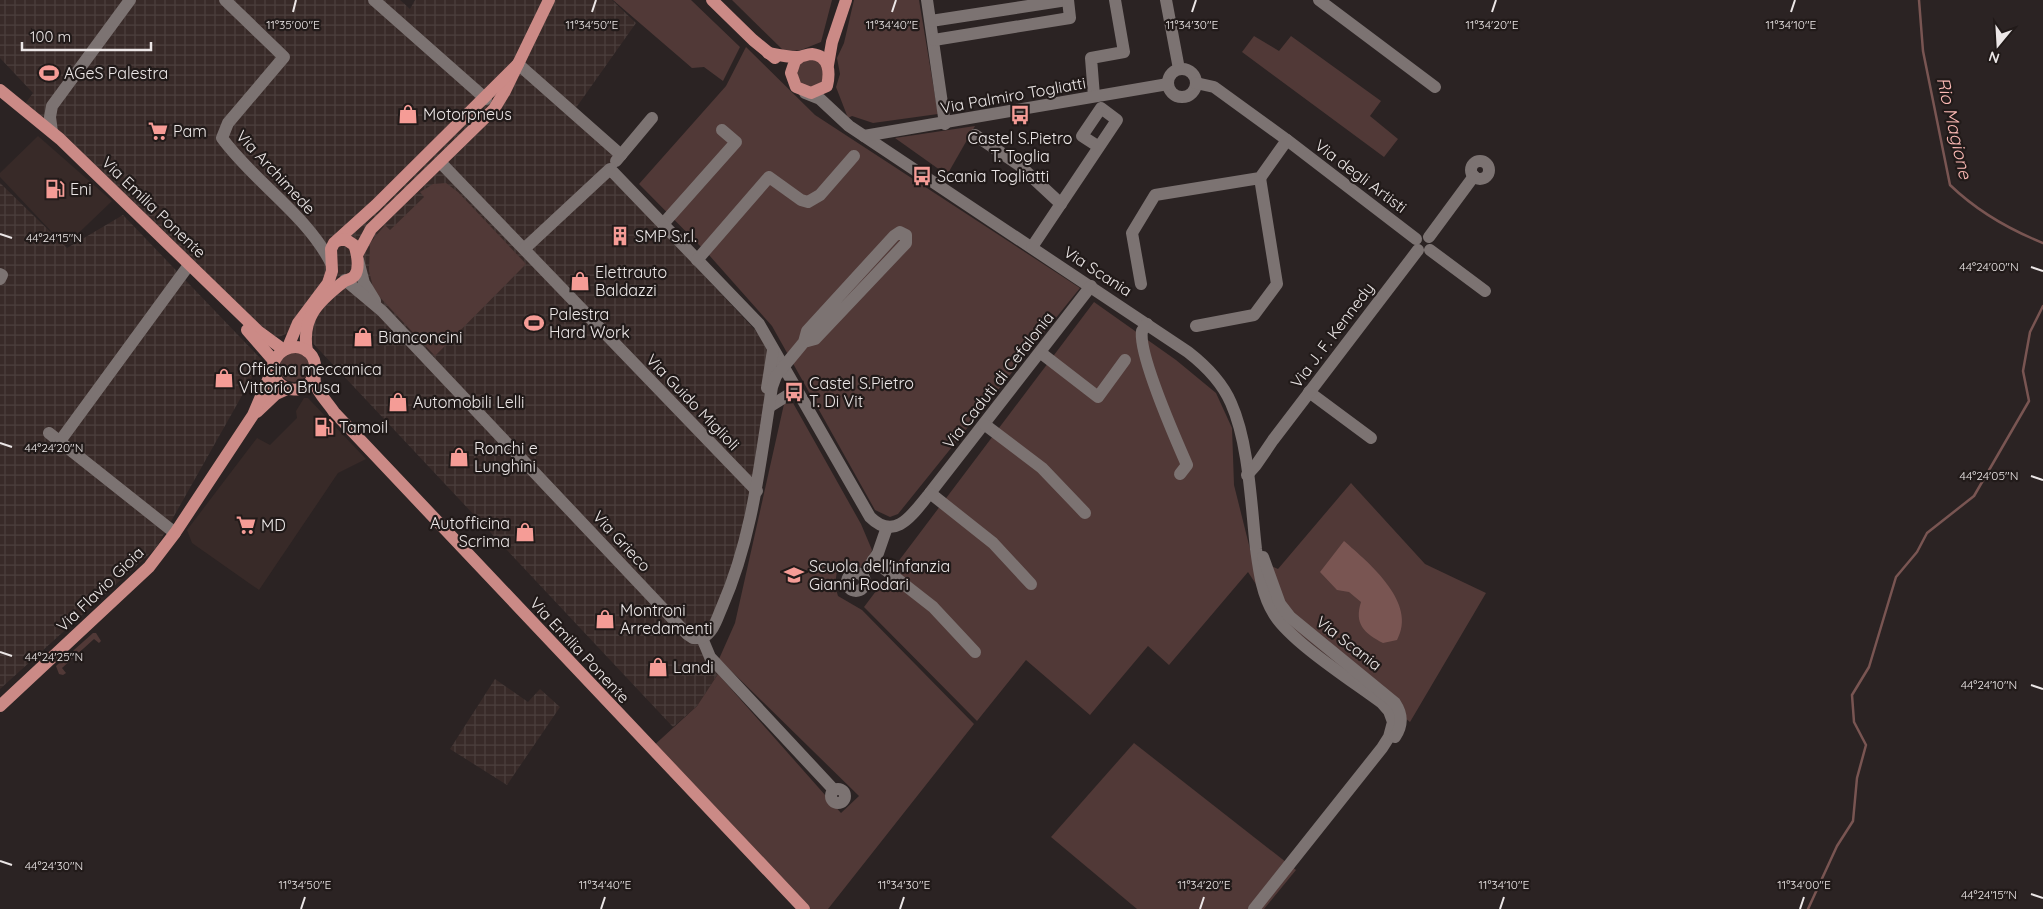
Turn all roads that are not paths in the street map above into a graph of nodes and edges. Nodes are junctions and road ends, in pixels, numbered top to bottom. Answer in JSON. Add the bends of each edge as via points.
{"nodes":[{"id":1,"x":130,"y":0,"type":"edge"},
{"id":2,"x":225,"y":0,"type":"edge"},
{"id":3,"x":374,"y":0,"type":"edge"},
{"id":4,"x":549,"y":0,"type":"edge"},
{"id":5,"x":712,"y":0,"type":"edge"},
{"id":6,"x":846,"y":0,"type":"edge"},
{"id":7,"x":927,"y":0,"type":"edge"},
{"id":8,"x":1067,"y":0,"type":"edge"},
{"id":9,"x":1115,"y":0,"type":"edge"},
{"id":10,"x":1166,"y":0,"type":"edge"},
{"id":11,"x":1318,"y":0,"type":"edge"},
{"id":12,"x":1335,"y":5,"type":"edge"},
{"id":13,"x":931,"y":21,"type":"junction"},
{"id":14,"x":934,"y":40,"type":"junction"},
{"id":15,"x":832,"y":42,"type":"junction"},
{"id":16,"x":768,"y":53,"type":"junction"},
{"id":17,"x":806,"y":56,"type":"junction"},
{"id":18,"x":518,"y":64,"type":"junction"},
{"id":19,"x":828,"y":65,"type":"junction"},
{"id":20,"x":1179,"y":69,"type":"junction"},
{"id":21,"x":791,"y":73,"type":"junction"},
{"id":22,"x":1196,"y":83,"type":"junction"},
{"id":23,"x":1168,"y":84,"type":"junction"},
{"id":24,"x":827,"y":86,"type":"junction"},
{"id":25,"x":1435,"y":87,"type":"dead end"},
{"id":26,"x":0,"y":90,"type":"edge"},
{"id":27,"x":806,"y":93,"type":"junction"},
{"id":28,"x":1094,"y":96,"type":"junction"},
{"id":29,"x":0,"y":97,"type":"edge"},
{"id":30,"x":486,"y":99,"type":"junction"},
{"id":31,"x":0,"y":102,"type":"edge"},
{"id":32,"x":52,"y":106,"type":"junction"},
{"id":33,"x":833,"y":109,"type":"junction"},
{"id":34,"x":28,"y":116,"type":"junction"},
{"id":35,"x":652,"y":118,"type":"dead end"},
{"id":36,"x":945,"y":124,"type":"junction"},
{"id":37,"x":722,"y":130,"type":"dead end"},
{"id":38,"x":52,"y":132,"type":"junction"},
{"id":39,"x":975,"y":135,"type":"dead end"},
{"id":40,"x":864,"y":136,"type":"junction"},
{"id":41,"x":1287,"y":140,"type":"junction"},
{"id":42,"x":1099,"y":147,"type":"dead end"},
{"id":43,"x":621,"y":155,"type":"junction"},
{"id":44,"x":854,"y":156,"type":"dead end"},
{"id":45,"x":435,"y":157,"type":"junction"},
{"id":46,"x":610,"y":169,"type":"junction"},
{"id":47,"x":1474,"y":176,"type":"dead end"},
{"id":48,"x":1260,"y":178,"type":"junction"},
{"id":49,"x":1061,"y":204,"type":"junction"},
{"id":50,"x":663,"y":224,"type":"junction"},
{"id":51,"x":305,"y":227,"type":"junction"},
{"id":52,"x":335,"y":242,"type":"junction"},
{"id":53,"x":1423,"y":244,"type":"junction"},
{"id":54,"x":1032,"y":247,"type":"junction"},
{"id":55,"x":524,"y":249,"type":"junction"},
{"id":56,"x":357,"y":256,"type":"junction"},
{"id":57,"x":697,"y":260,"type":"junction"},
{"id":58,"x":332,"y":267,"type":"junction"},
{"id":59,"x":186,"y":269,"type":"junction"},
{"id":60,"x":0,"y":274,"type":"edge"},
{"id":61,"x":0,"y":279,"type":"edge"},
{"id":62,"x":345,"y":280,"type":"junction"},
{"id":63,"x":1141,"y":284,"type":"dead end"},
{"id":64,"x":1091,"y":286,"type":"junction"},
{"id":65,"x":1485,"y":291,"type":"dead end"},
{"id":66,"x":382,"y":312,"type":"junction"},
{"id":67,"x":1147,"y":324,"type":"junction"},
{"id":68,"x":1196,"y":326,"type":"dead end"},
{"id":69,"x":804,"y":342,"type":"junction"},
{"id":70,"x":286,"y":349,"type":"junction"},
{"id":71,"x":773,"y":350,"type":"junction"},
{"id":72,"x":307,"y":351,"type":"junction"},
{"id":73,"x":1041,"y":353,"type":"junction"},
{"id":74,"x":271,"y":360,"type":"junction"},
{"id":75,"x":1125,"y":360,"type":"dead end"},
{"id":76,"x":783,"y":367,"type":"junction"},
{"id":77,"x":316,"y":372,"type":"junction"},
{"id":78,"x":287,"y":389,"type":"junction"},
{"id":79,"x":301,"y":389,"type":"junction"},
{"id":80,"x":796,"y":390,"type":"junction"},
{"id":81,"x":1309,"y":392,"type":"junction"},
{"id":82,"x":769,"y":407,"type":"junction"},
{"id":83,"x":334,"y":412,"type":"junction"},
{"id":84,"x":253,"y":415,"type":"junction"},
{"id":85,"x":984,"y":424,"type":"junction"},
{"id":86,"x":50,"y":433,"type":"dead end"},
{"id":87,"x":1371,"y":438,"type":"dead end"},
{"id":88,"x":1273,"y":440,"type":"junction"},
{"id":89,"x":60,"y":442,"type":"junction"},
{"id":90,"x":1244,"y":454,"type":"junction"},
{"id":91,"x":1180,"y":474,"type":"dead end"},
{"id":92,"x":1247,"y":474,"type":"junction"},
{"id":93,"x":757,"y":491,"type":"junction"},
{"id":94,"x":930,"y":493,"type":"junction"},
{"id":95,"x":1085,"y":513,"type":"dead end"},
{"id":96,"x":887,"y":527,"type":"junction"},
{"id":97,"x":175,"y":532,"type":"junction"},
{"id":98,"x":873,"y":560,"type":"junction"},
{"id":99,"x":863,"y":576,"type":"dead end"},
{"id":100,"x":1031,"y":584,"type":"dead end"},
{"id":101,"x":702,"y":638,"type":"junction"},
{"id":102,"x":975,"y":652,"type":"dead end"},
{"id":103,"x":0,"y":706,"type":"edge"},
{"id":104,"x":834,"y":790,"type":"dead end"},
{"id":105,"x":804,"y":909,"type":"edge"},
{"id":106,"x":1254,"y":909,"type":"edge"}],
"edges":[{"from":1,"to":32,"type":"street"},
{"from":2,"to":51,"type":"street","name":"Via Archimede","via":[[284,57],[228,123],[222,138]]},
{"from":3,"to":30,"type":"street"},
{"from":4,"to":18,"type":"main road"},
{"from":5,"to":16,"type":"main road","name":"Via Scania"},
{"from":6,"to":15,"type":"main road","name":"Via Scania"},
{"from":7,"to":13,"type":"street"},
{"from":8,"to":13,"type":"street"},
{"from":8,"to":14,"type":"street","via":[[1070,18]]},
{"from":9,"to":28,"type":"street","via":[[1124,52],[1091,58]]},
{"from":10,"to":20,"type":"street"},
{"from":11,"to":12,"type":"street"},
{"from":12,"to":25,"type":"street"},
{"from":13,"to":14,"type":"street"},
{"from":14,"to":36,"type":"street"},
{"from":15,"to":17,"type":"main road"},
{"from":15,"to":19,"type":"main road","name":"Via Scania"},
{"from":16,"to":17,"type":"main road"},
{"from":16,"to":21,"type":"main road","name":"Via Scania"},
{"from":17,"to":19,"type":"main road","via":[[818,56]]},
{"from":17,"to":21,"type":"main road","via":[[795,61]]},
{"from":18,"to":30,"type":"main road"},
{"from":18,"to":43,"type":"street"},
{"from":18,"to":45,"type":"main road","via":[[494,109]]},
{"from":19,"to":24,"type":"main road","name":"Via Scania","via":[[830,76]]},
{"from":20,"to":22,"type":"street","via":[[1190,72]]},
{"from":20,"to":23,"type":"street","via":[[1169,77]]},
{"from":21,"to":27,"type":"main road","name":"Via Scania","via":[[796,87]]},
{"from":22,"to":23,"type":"street","via":[[1191,94],[1183,97],[1173,94]]},
{"from":22,"to":41,"type":"street","name":"Via degli Artisti","via":[[1214,87]]},
{"from":23,"to":28,"type":"street","name":"Via Palmiro Togliatti"},
{"from":24,"to":27,"type":"main road"},
{"from":24,"to":33,"type":"street","name":"Via Scania"},
{"from":26,"to":34,"type":"main road","name":"Via Emilia Ponente"},
{"from":27,"to":33,"type":"street","name":"Via Scania"},
{"from":28,"to":36,"type":"street","name":"Via Palmiro Togliatti"},
{"from":29,"to":34,"type":"main road","name":"Via Emilia Ponente"},
{"from":30,"to":45,"type":"main road"},
{"from":31,"to":34,"type":"main road"},
{"from":32,"to":34,"type":"street"},
{"from":32,"to":38,"type":"street"},
{"from":33,"to":40,"type":"street","name":"Via Scania"},
{"from":34,"to":38,"type":"main road","name":"Via Emilia Ponente"},
{"from":34,"to":59,"type":"main road","name":"Via Emilia Ponente"},
{"from":35,"to":43,"type":"street"},
{"from":36,"to":40,"type":"street","name":"Via Palmiro Togliatti"},
{"from":37,"to":50,"type":"street","via":[[736,142]]},
{"from":38,"to":70,"type":"main road","name":"Via Emilia Ponente","via":[[258,331]]},
{"from":39,"to":49,"type":"street","via":[[1019,165]]},
{"from":40,"to":54,"type":"street","name":"Via Scania"},
{"from":41,"to":48,"type":"street"},
{"from":41,"to":53,"type":"street","name":"Via degli Artisti"},
{"from":42,"to":49,"type":"street"},
{"from":43,"to":46,"type":"street"},
{"from":44,"to":57,"type":"street","via":[[820,195],[808,202],[800,200],[773,178],[766,180]]},
{"from":45,"to":52,"type":"main road"},
{"from":45,"to":55,"type":"street","name":"Via Guido Miglioli"},
{"from":45,"to":56,"type":"main road","via":[[371,229]]},
{"from":46,"to":50,"type":"street"},
{"from":46,"to":55,"type":"street"},
{"from":47,"to":53,"type":"street","name":"Via J. F. Kennedy"},
{"from":48,"to":63,"type":"street","via":[[1155,195],[1132,233]]},
{"from":48,"to":68,"type":"street","via":[[1277,284],[1254,316]]},
{"from":49,"to":54,"type":"street"},
{"from":50,"to":57,"type":"street"},
{"from":51,"to":52,"type":"street"},
{"from":51,"to":58,"type":"street","name":"Via Archimede","via":[[325,251]]},
{"from":52,"to":56,"type":"main road","via":[[350,241]]},
{"from":52,"to":58,"type":"main road","via":[[331,249]]},
{"from":53,"to":65,"type":"street","name":"Via degli Artisti"},
{"from":53,"to":81,"type":"street","name":"Via J. F. Kennedy"},
{"from":54,"to":64,"type":"street","name":"Via Scania"},
{"from":55,"to":93,"type":"street","name":"Via Guido Miglioli"},
{"from":56,"to":62,"type":"main road","via":[[356,274]]},
{"from":56,"to":66,"type":"street","via":[[364,283]]},
{"from":57,"to":71,"type":"street","via":[[759,324]]},
{"from":58,"to":62,"type":"main road","via":[[337,278]]},
{"from":58,"to":70,"type":"main road","via":[[328,283],[298,323]]},
{"from":59,"to":74,"type":"main road","name":"Via Emilia Ponente"},
{"from":59,"to":89,"type":"street"},
{"from":60,"to":61,"type":"street"},
{"from":62,"to":66,"type":"street"},
{"from":62,"to":72,"type":"main road","via":[[323,300],[308,320],[304,336]]},
{"from":64,"to":67,"type":"street","name":"Via Scania"},
{"from":64,"to":73,"type":"street","name":"Via Caduti di Cefalonia"},
{"from":66,"to":101,"type":"street","name":"Via Grieco","via":[[688,634]]},
{"from":67,"to":90,"type":"street","name":"Via Scania","via":[[1206,366],[1219,382],[1238,421]]},
{"from":67,"to":91,"type":"street","via":[[1142,331],[1143,345],[1187,465]]},
{"from":69,"to":69,"type":"street","via":[[815,339],[868,284],[906,243],[906,235],[900,232],[890,240],[806,331]]},
{"from":69,"to":76,"type":"street"},
{"from":70,"to":72,"type":"main road","via":[[297,347]]},
{"from":70,"to":74,"type":"main road"},
{"from":71,"to":76,"type":"street"},
{"from":71,"to":82,"type":"street","via":[[766,393]]},
{"from":72,"to":77,"type":"main road","via":[[314,360]]},
{"from":73,"to":75,"type":"street","via":[[1098,397]]},
{"from":73,"to":85,"type":"street","name":"Via Caduti di Cefalonia"},
{"from":74,"to":78,"type":"main road","via":[[277,381]]},
{"from":74,"to":84,"type":"main road"},
{"from":76,"to":80,"type":"street"},
{"from":76,"to":82,"type":"street","via":[[772,387]]},
{"from":77,"to":79,"type":"main road","via":[[309,384]]},
{"from":77,"to":83,"type":"main road","via":[[315,383]]},
{"from":78,"to":79,"type":"main road"},
{"from":78,"to":84,"type":"main road","via":[[276,394]]},
{"from":79,"to":83,"type":"main road"},
{"from":80,"to":82,"type":"street"},
{"from":80,"to":96,"type":"street","via":[[870,518]]},
{"from":81,"to":87,"type":"street"},
{"from":81,"to":88,"type":"street","name":"Via J. F. Kennedy"},
{"from":82,"to":93,"type":"street"},
{"from":83,"to":105,"type":"main road","name":"Via Emilia Ponente"},
{"from":84,"to":97,"type":"main road","name":"Via Flavio Gioia"},
{"from":85,"to":94,"type":"street","name":"Via Caduti di Cefalonia"},
{"from":85,"to":95,"type":"street","via":[[1042,468]]},
{"from":86,"to":89,"type":"street"},
{"from":88,"to":90,"type":"street","via":[[1261,450]]},
{"from":88,"to":92,"type":"street","name":"Via J. F. Kennedy"},
{"from":89,"to":97,"type":"street"},
{"from":90,"to":92,"type":"street","name":"Via Scania"},
{"from":92,"to":106,"type":"street","name":"Via Scania","via":[[1253,524],[1284,610],[1390,697],[1401,713],[1395,738]]},
{"from":93,"to":101,"type":"street","via":[[744,544],[725,599],[711,632]]},
{"from":94,"to":96,"type":"street","name":"Via Caduti di Cefalonia","via":[[901,525]]},
{"from":94,"to":100,"type":"street","via":[[993,543]]},
{"from":96,"to":98,"type":"street"},
{"from":97,"to":103,"type":"main road","name":"Via Flavio Gioia","via":[[149,567]]},
{"from":98,"to":99,"type":"street"},
{"from":98,"to":102,"type":"street","via":[[933,607]]},
{"from":101,"to":104,"type":"street","via":[[710,657]]}]}
